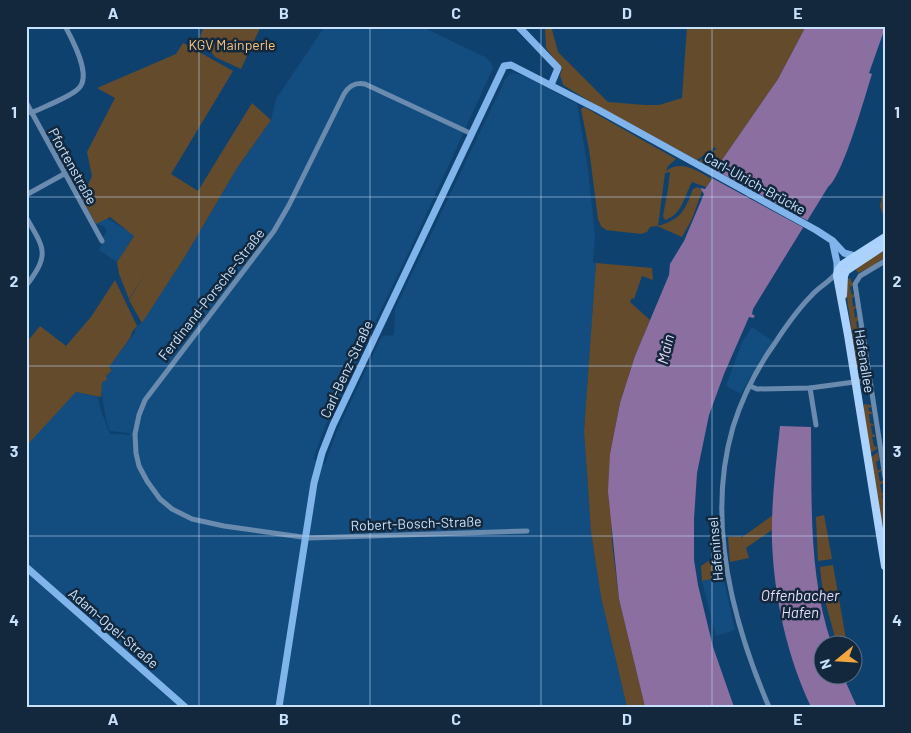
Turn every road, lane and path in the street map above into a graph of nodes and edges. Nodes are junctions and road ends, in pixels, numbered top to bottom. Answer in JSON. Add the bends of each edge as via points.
{"nodes":[{"id":1,"x":65,"y":26,"type":"edge"},
{"id":2,"x":518,"y":26,"type":"edge"},
{"id":3,"x":505,"y":65,"type":"joint"},
{"id":4,"x":551,"y":85,"type":"junction"},
{"id":5,"x":26,"y":102,"type":"edge"},
{"id":6,"x":31,"y":113,"type":"junction"},
{"id":7,"x":472,"y":134,"type":"junction"},
{"id":8,"x":64,"y":174,"type":"junction"},
{"id":9,"x":26,"y":196,"type":"edge"},
{"id":10,"x":26,"y":216,"type":"edge"},
{"id":11,"x":885,"y":237,"type":"edge"},
{"id":12,"x":830,"y":239,"type":"junction"},
{"id":13,"x":102,"y":241,"type":"dead end"},
{"id":14,"x":885,"y":245,"type":"edge"},
{"id":15,"x":838,"y":248,"type":"junction"},
{"id":16,"x":855,"y":256,"type":"junction"},
{"id":17,"x":885,"y":261,"type":"edge"},
{"id":18,"x":842,"y":269,"type":"junction"},
{"id":19,"x":828,"y":282,"type":"junction"},
{"id":20,"x":26,"y":286,"type":"edge"},
{"id":21,"x":838,"y":286,"type":"junction"},
{"id":22,"x":843,"y":304,"type":"junction"},
{"id":23,"x":869,"y":380,"type":"junction"},
{"id":24,"x":855,"y":382,"type":"junction"},
{"id":25,"x":750,"y":386,"type":"junction"},
{"id":26,"x":810,"y":388,"type":"junction"},
{"id":27,"x":816,"y":425,"type":"dead end"},
{"id":28,"x":882,"y":446,"type":"edge"},
{"id":29,"x":885,"y":477,"type":"edge"},
{"id":30,"x":527,"y":531,"type":"dead end"},
{"id":31,"x":306,"y":537,"type":"junction"},
{"id":32,"x":881,"y":541,"type":"junction"},
{"id":33,"x":885,"y":550,"type":"edge"},
{"id":34,"x":885,"y":566,"type":"edge"},
{"id":35,"x":26,"y":567,"type":"edge"},
{"id":36,"x":185,"y":707,"type":"edge"},
{"id":37,"x":278,"y":707,"type":"edge"},
{"id":38,"x":769,"y":707,"type":"edge"}],
"edges":[{"from":1,"to":6,"type":"street","via":[[78,54],[83,82],[72,93]]},
{"from":2,"to":4,"type":"main road","via":[[558,68]]},
{"from":3,"to":4,"type":"main road","name":"Carl-Ulrich-Brücke","via":[[511,64]]},
{"from":3,"to":7,"type":"main road","name":"Carl-Benz-Straße"},
{"from":4,"to":12,"type":"main road","name":"Carl-Ulrich-Brücke"},
{"from":5,"to":6,"type":"street","name":"Pfortenstraße"},
{"from":6,"to":8,"type":"street","name":"Pfortenstraße"},
{"from":7,"to":31,"type":"main road","name":"Carl-Benz-Straße","via":[[330,432],[318,467]]},
{"from":7,"to":31,"type":"street","name":"Ferdinand-Porsche-Straße","via":[[365,84],[350,86],[274,230],[142,406],[135,434],[139,466],[166,504],[185,517],[200,522]]},
{"from":8,"to":9,"type":"street"},
{"from":8,"to":13,"type":"street","name":"Pfortenstraße"},
{"from":10,"to":20,"type":"street","via":[[41,243],[43,254],[40,267]]},
{"from":11,"to":16,"type":"main road"},
{"from":12,"to":15,"type":"main road","name":"Carl-Ulrich-Brücke"},
{"from":12,"to":18,"type":"main road"},
{"from":14,"to":18,"type":"main road"},
{"from":15,"to":16,"type":"main road","via":[[846,255]]},
{"from":15,"to":18,"type":"main road","name":"Hafenallee"},
{"from":16,"to":18,"type":"main road"},
{"from":17,"to":23,"type":"street","via":[[860,276],[855,284]]},
{"from":18,"to":19,"type":"street","name":"Hafeninsel"},
{"from":18,"to":21,"type":"main road","name":"Hafenallee"},
{"from":18,"to":22,"type":"main road","name":"Hafenallee"},
{"from":19,"to":21,"type":"street"},
{"from":19,"to":25,"type":"street","name":"Hafeninsel","via":[[814,292],[796,313]]},
{"from":21,"to":22,"type":"main road","name":"Hafenallee"},
{"from":22,"to":24,"type":"main road","name":"Hafenallee"},
{"from":23,"to":24,"type":"street"},
{"from":23,"to":28,"type":"street"},
{"from":24,"to":26,"type":"street"},
{"from":24,"to":32,"type":"main road","name":"Hafenallee"},
{"from":25,"to":26,"type":"street"},
{"from":25,"to":38,"type":"street","name":"Hafeninsel","via":[[728,449],[722,530],[736,613],[748,655]]},
{"from":26,"to":27,"type":"street"},
{"from":28,"to":29,"type":"street"},
{"from":30,"to":31,"type":"street","name":"Robert-Bosch-Straße"},
{"from":31,"to":37,"type":"main road","name":"Carl-Benz-Straße"},
{"from":32,"to":33,"type":"main road","name":"Hafenallee"},
{"from":32,"to":34,"type":"main road","name":"Hafenallee"},
{"from":35,"to":36,"type":"main road","name":"Adam-Opel-Straße"}]}
